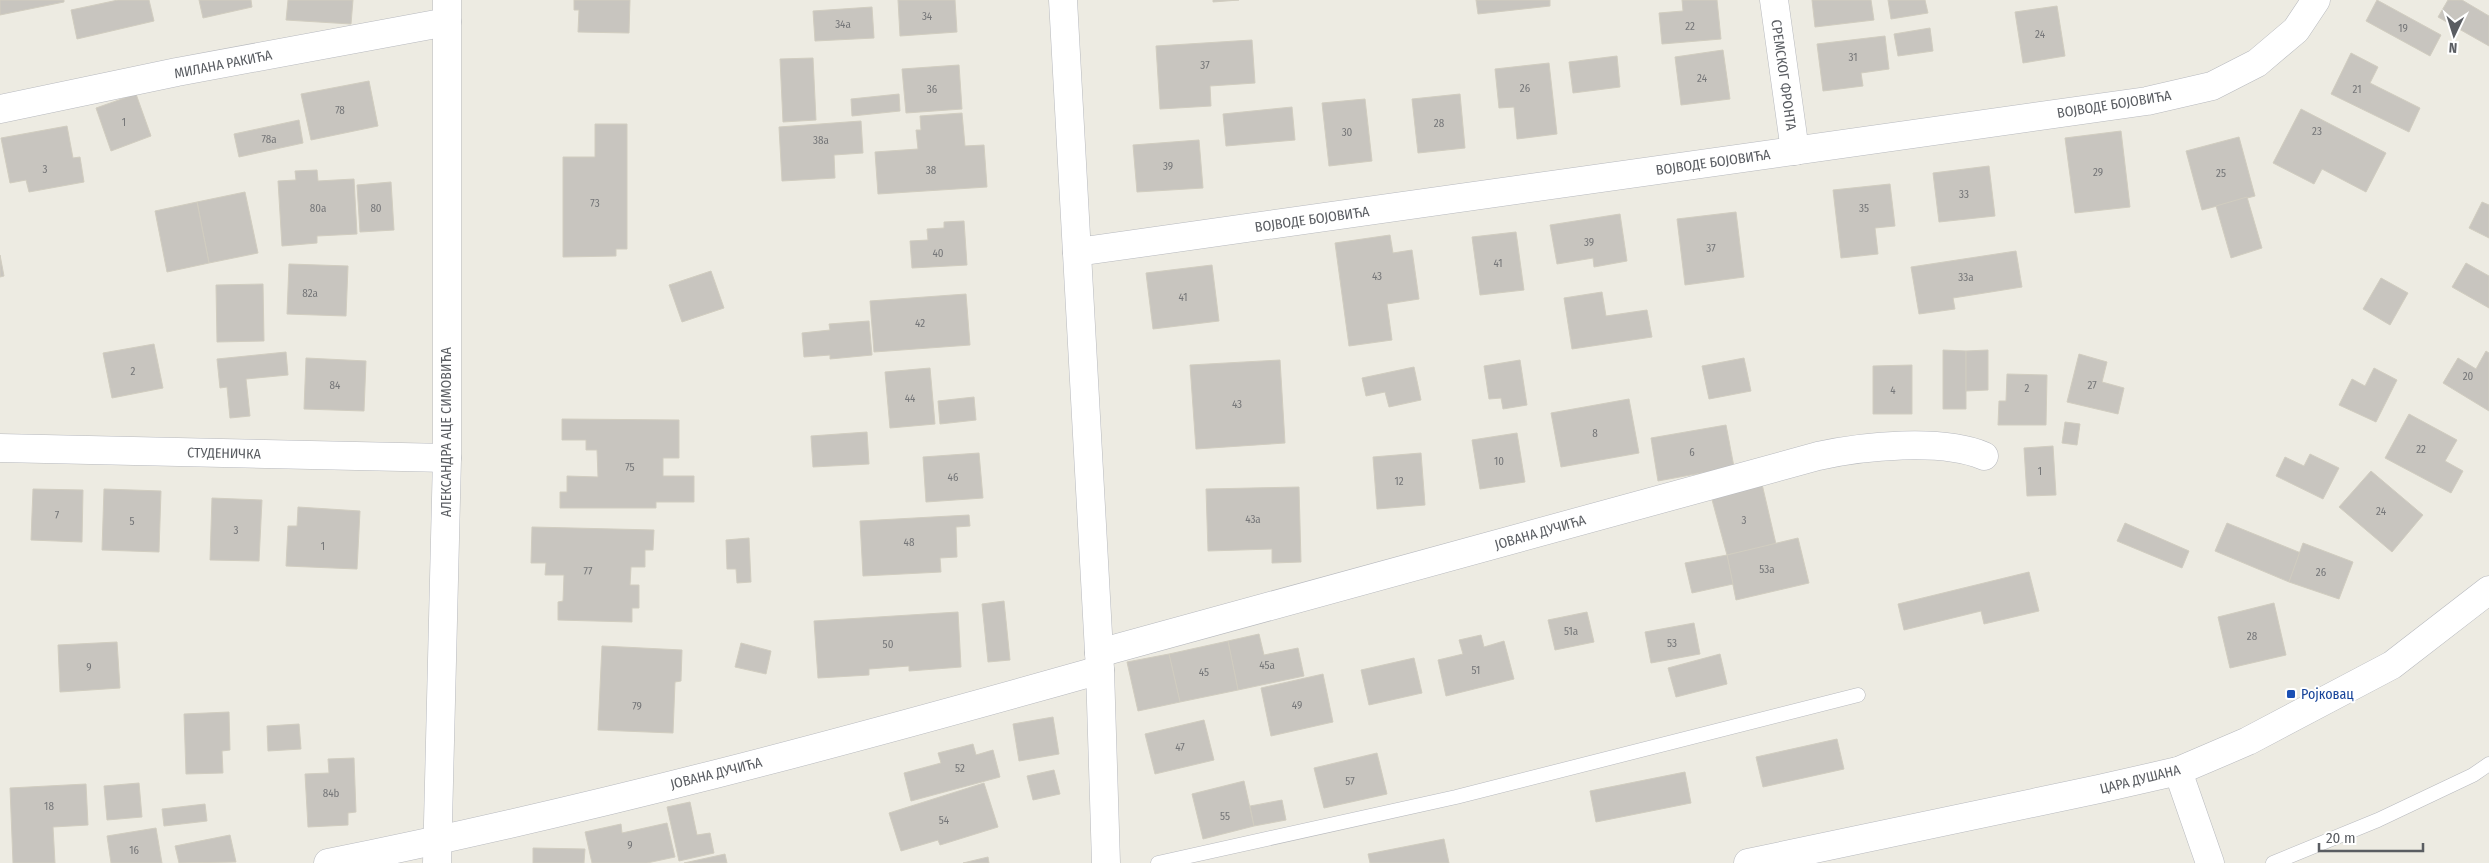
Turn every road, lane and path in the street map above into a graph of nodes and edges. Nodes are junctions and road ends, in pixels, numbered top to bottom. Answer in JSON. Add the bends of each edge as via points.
{"nodes":[{"id":1,"x":1063,"y":0,"type":"edge"},
{"id":2,"x":1774,"y":0,"type":"edge"},
{"id":3,"x":2316,"y":0,"type":"edge"},
{"id":4,"x":447,"y":11,"type":"edge"},
{"id":5,"x":0,"y":109,"type":"edge"},
{"id":6,"x":1794,"y":151,"type":"junction"},
{"id":7,"x":1077,"y":252,"type":"junction"},
{"id":8,"x":0,"y":448,"type":"edge"},
{"id":9,"x":1984,"y":456,"type":"dead end"},
{"id":10,"x":447,"y":458,"type":"junction"},
{"id":11,"x":2489,"y":590,"type":"edge"},
{"id":12,"x":1100,"y":662,"type":"junction"},
{"id":13,"x":1858,"y":695,"type":"dead end"},
{"id":14,"x":2489,"y":764,"type":"edge"},
{"id":15,"x":2178,"y":770,"type":"junction"},
{"id":16,"x":438,"y":852,"type":"edge"},
{"id":17,"x":328,"y":863,"type":"edge"},
{"id":18,"x":1106,"y":863,"type":"edge"},
{"id":19,"x":1158,"y":863,"type":"edge"},
{"id":20,"x":1748,"y":863,"type":"edge"},
{"id":21,"x":2210,"y":863,"type":"edge"},
{"id":22,"x":2273,"y":863,"type":"edge"}],
"edges":[{"from":1,"to":7,"type":"street"},
{"from":2,"to":6,"type":"street","name":"СРЕМСКОГ ФРОНТА"},
{"from":3,"to":6,"type":"street","name":"ВОЈВОДЕ БОЈОВИЋА","via":[[2296,30],[2258,64],[2212,86],[2147,101]]},
{"from":4,"to":5,"type":"street","name":"МИЛАНА РАКИЋА"},
{"from":4,"to":10,"type":"street","name":"АЛЕКСАНДРА АЦЕ СИМОВИЋА"},
{"from":6,"to":7,"type":"street","name":"ВОЈВОДЕ БОЈОВИЋА"},
{"from":7,"to":12,"type":"street"},
{"from":8,"to":10,"type":"street","name":"СТУДЕНИЧКА"},
{"from":9,"to":12,"type":"street","name":"ЈОВАНА ДУЧИЋА","via":[[1954,448],[1900,446],[1871,447],[1818,456]]},
{"from":10,"to":16,"type":"street","name":"АЛЕКСАНДРА АЦЕ СИМОВИЋА"},
{"from":11,"to":15,"type":"street","name":"ЦАРА ДУШАНА","via":[[2392,665],[2248,741]]},
{"from":12,"to":16,"type":"street","name":"ЈОВАНА ДУЧИЋА","via":[[870,735]]},
{"from":12,"to":18,"type":"street"},
{"from":13,"to":19,"type":"lane","via":[[1456,797]]},
{"from":14,"to":22,"type":"lane","via":[[2473,775],[2378,820]]},
{"from":15,"to":20,"type":"street","name":"ЦАРА ДУШАНА","via":[[2090,792]]},
{"from":15,"to":21,"type":"street"},
{"from":16,"to":17,"type":"street","name":"ЈОВАНА ДУЧИЋА"}]}
